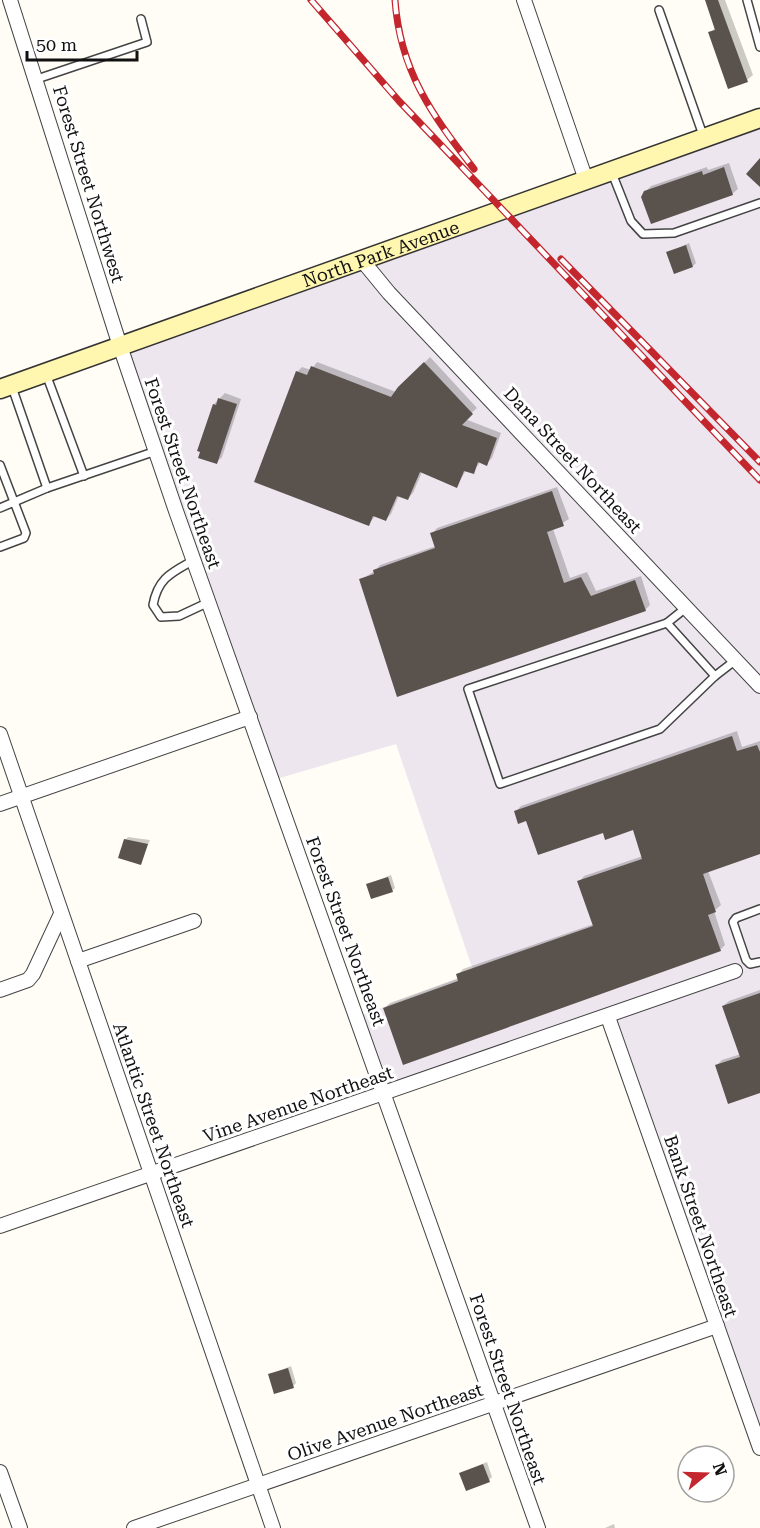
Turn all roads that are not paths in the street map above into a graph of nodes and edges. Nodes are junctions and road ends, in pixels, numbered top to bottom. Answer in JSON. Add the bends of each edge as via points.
{"nodes":[{"id":1,"x":10,"y":0,"type":"edge"},
{"id":2,"x":524,"y":0,"type":"edge"},
{"id":3,"x":747,"y":0,"type":"edge"},
{"id":4,"x":659,"y":10,"type":"dead end"},
{"id":5,"x":141,"y":19,"type":"dead end"},
{"id":6,"x":760,"y":47,"type":"edge"},
{"id":7,"x":37,"y":79,"type":"junction"},
{"id":8,"x":760,"y":118,"type":"edge"},
{"id":9,"x":704,"y":138,"type":"junction"},
{"id":10,"x":611,"y":171,"type":"junction"},
{"id":11,"x":586,"y":180,"type":"junction"},
{"id":12,"x":760,"y":202,"type":"edge"},
{"id":13,"x":361,"y":259,"type":"junction"},
{"id":14,"x":120,"y":346,"type":"junction"},
{"id":15,"x":46,"y":372,"type":"junction"},
{"id":16,"x":6,"y":386,"type":"edge"},
{"id":17,"x":156,"y":451,"type":"junction"},
{"id":18,"x":0,"y":465,"type":"edge"},
{"id":19,"x":84,"y":476,"type":"junction"},
{"id":20,"x":47,"y":488,"type":"junction"},
{"id":21,"x":14,"y":503,"type":"junction"},
{"id":22,"x":0,"y":508,"type":"edge"},
{"id":23,"x":0,"y":546,"type":"edge"},
{"id":24,"x":194,"y":560,"type":"junction"},
{"id":25,"x":209,"y":602,"type":"junction"},
{"id":26,"x":687,"y":607,"type":"junction"},
{"id":27,"x":666,"y":623,"type":"junction"},
{"id":28,"x":737,"y":659,"type":"junction"},
{"id":29,"x":714,"y":676,"type":"junction"},
{"id":30,"x":760,"y":686,"type":"edge"},
{"id":31,"x":250,"y":717,"type":"junction"},
{"id":32,"x":0,"y":734,"type":"edge"},
{"id":33,"x":21,"y":796,"type":"junction"},
{"id":34,"x":0,"y":804,"type":"edge"},
{"id":35,"x":760,"y":909,"type":"edge"},
{"id":36,"x":61,"y":914,"type":"junction"},
{"id":37,"x":194,"y":921,"type":"dead end"},
{"id":38,"x":78,"y":961,"type":"junction"},
{"id":39,"x":760,"y":962,"type":"edge"},
{"id":40,"x":735,"y":971,"type":"dead end"},
{"id":41,"x":0,"y":990,"type":"edge"},
{"id":42,"x":608,"y":1017,"type":"junction"},
{"id":43,"x":384,"y":1093,"type":"junction"},
{"id":44,"x":151,"y":1174,"type":"junction"},
{"id":45,"x":0,"y":1226,"type":"edge"},
{"id":46,"x":717,"y":1326,"type":"junction"},
{"id":47,"x":494,"y":1403,"type":"junction"},
{"id":48,"x":760,"y":1448,"type":"edge"},
{"id":49,"x":0,"y":1472,"type":"edge"},
{"id":50,"x":258,"y":1485,"type":"junction"},
{"id":51,"x":20,"y":1528,"type":"edge"},
{"id":52,"x":134,"y":1528,"type":"edge"},
{"id":53,"x":273,"y":1528,"type":"edge"},
{"id":54,"x":538,"y":1528,"type":"edge"}],
"edges":[{"from":1,"to":7,"type":"street","name":"Forest Street Northwest"},
{"from":2,"to":11,"type":"street"},
{"from":3,"to":6,"type":"lane"},
{"from":4,"to":9,"type":"lane"},
{"from":5,"to":7,"type":"lane","via":[[147,42]]},
{"from":7,"to":14,"type":"street","name":"Forest Street Northwest"},
{"from":8,"to":9,"type":"street","name":"North Park Avenue"},
{"from":9,"to":10,"type":"street","name":"North Park Avenue"},
{"from":10,"to":11,"type":"street","name":"North Park Avenue"},
{"from":10,"to":12,"type":"lane","via":[[631,221],[644,234],[674,233]]},
{"from":11,"to":13,"type":"street","name":"North Park Avenue"},
{"from":13,"to":14,"type":"street","name":"North Park Avenue"},
{"from":13,"to":26,"type":"street","name":"Dana Street Northeast"},
{"from":14,"to":15,"type":"street","name":"North Park Avenue"},
{"from":14,"to":17,"type":"street","name":"Forest Street Northeast"},
{"from":15,"to":16,"type":"street","name":"North Park Avenue"},
{"from":15,"to":19,"type":"lane"},
{"from":16,"to":20,"type":"lane"},
{"from":17,"to":19,"type":"lane"},
{"from":17,"to":24,"type":"street","name":"Forest Street Northeast"},
{"from":18,"to":21,"type":"lane"},
{"from":19,"to":20,"type":"lane"},
{"from":20,"to":21,"type":"lane"},
{"from":21,"to":22,"type":"lane"},
{"from":21,"to":23,"type":"lane","via":[[26,533],[24,538]]},
{"from":24,"to":25,"type":"street","name":"Forest Street Northeast"},
{"from":24,"to":25,"type":"lane","via":[[165,577],[156,590],[153,605],[161,617],[169,619]]},
{"from":25,"to":31,"type":"street","name":"Forest Street Northeast"},
{"from":26,"to":27,"type":"lane"},
{"from":26,"to":28,"type":"street","name":"Dana Street Northeast"},
{"from":27,"to":29,"type":"lane"},
{"from":27,"to":29,"type":"lane","via":[[468,689],[500,784],[660,729]]},
{"from":28,"to":29,"type":"lane"},
{"from":28,"to":30,"type":"street","name":"Dana Street Northeast"},
{"from":31,"to":33,"type":"street"},
{"from":31,"to":43,"type":"street","name":"Forest Street Northeast"},
{"from":32,"to":33,"type":"street","name":"Atlantic Street Northeast"},
{"from":33,"to":34,"type":"street"},
{"from":33,"to":36,"type":"street","name":"Atlantic Street Northeast"},
{"from":35,"to":39,"type":"lane","via":[[733,922],[746,960],[750,964]]},
{"from":36,"to":38,"type":"street","name":"Atlantic Street Northeast"},
{"from":36,"to":41,"type":"street","via":[[33,974],[28,980]]},
{"from":37,"to":38,"type":"street"},
{"from":38,"to":44,"type":"street","name":"Atlantic Street Northeast"},
{"from":40,"to":42,"type":"street","name":"Vine Avenue Northeast"},
{"from":42,"to":43,"type":"street","name":"Vine Avenue Northeast"},
{"from":42,"to":46,"type":"street","name":"Bank Street Northeast"},
{"from":43,"to":44,"type":"street","name":"Vine Avenue Northeast"},
{"from":43,"to":47,"type":"street","name":"Forest Street Northeast"},
{"from":44,"to":45,"type":"street","name":"Vine Avenue Northeast"},
{"from":44,"to":50,"type":"street","name":"Atlantic Street Northeast"},
{"from":46,"to":47,"type":"street","name":"Olive Avenue Northeast"},
{"from":46,"to":48,"type":"street","name":"Bank Street Northeast"},
{"from":47,"to":50,"type":"street","name":"Olive Avenue Northeast"},
{"from":47,"to":54,"type":"street","name":"Forest Street Northeast"},
{"from":49,"to":51,"type":"street"},
{"from":50,"to":52,"type":"street","name":"Olive Avenue Northeast"},
{"from":50,"to":53,"type":"street","name":"Atlantic Street Northeast"}]}
